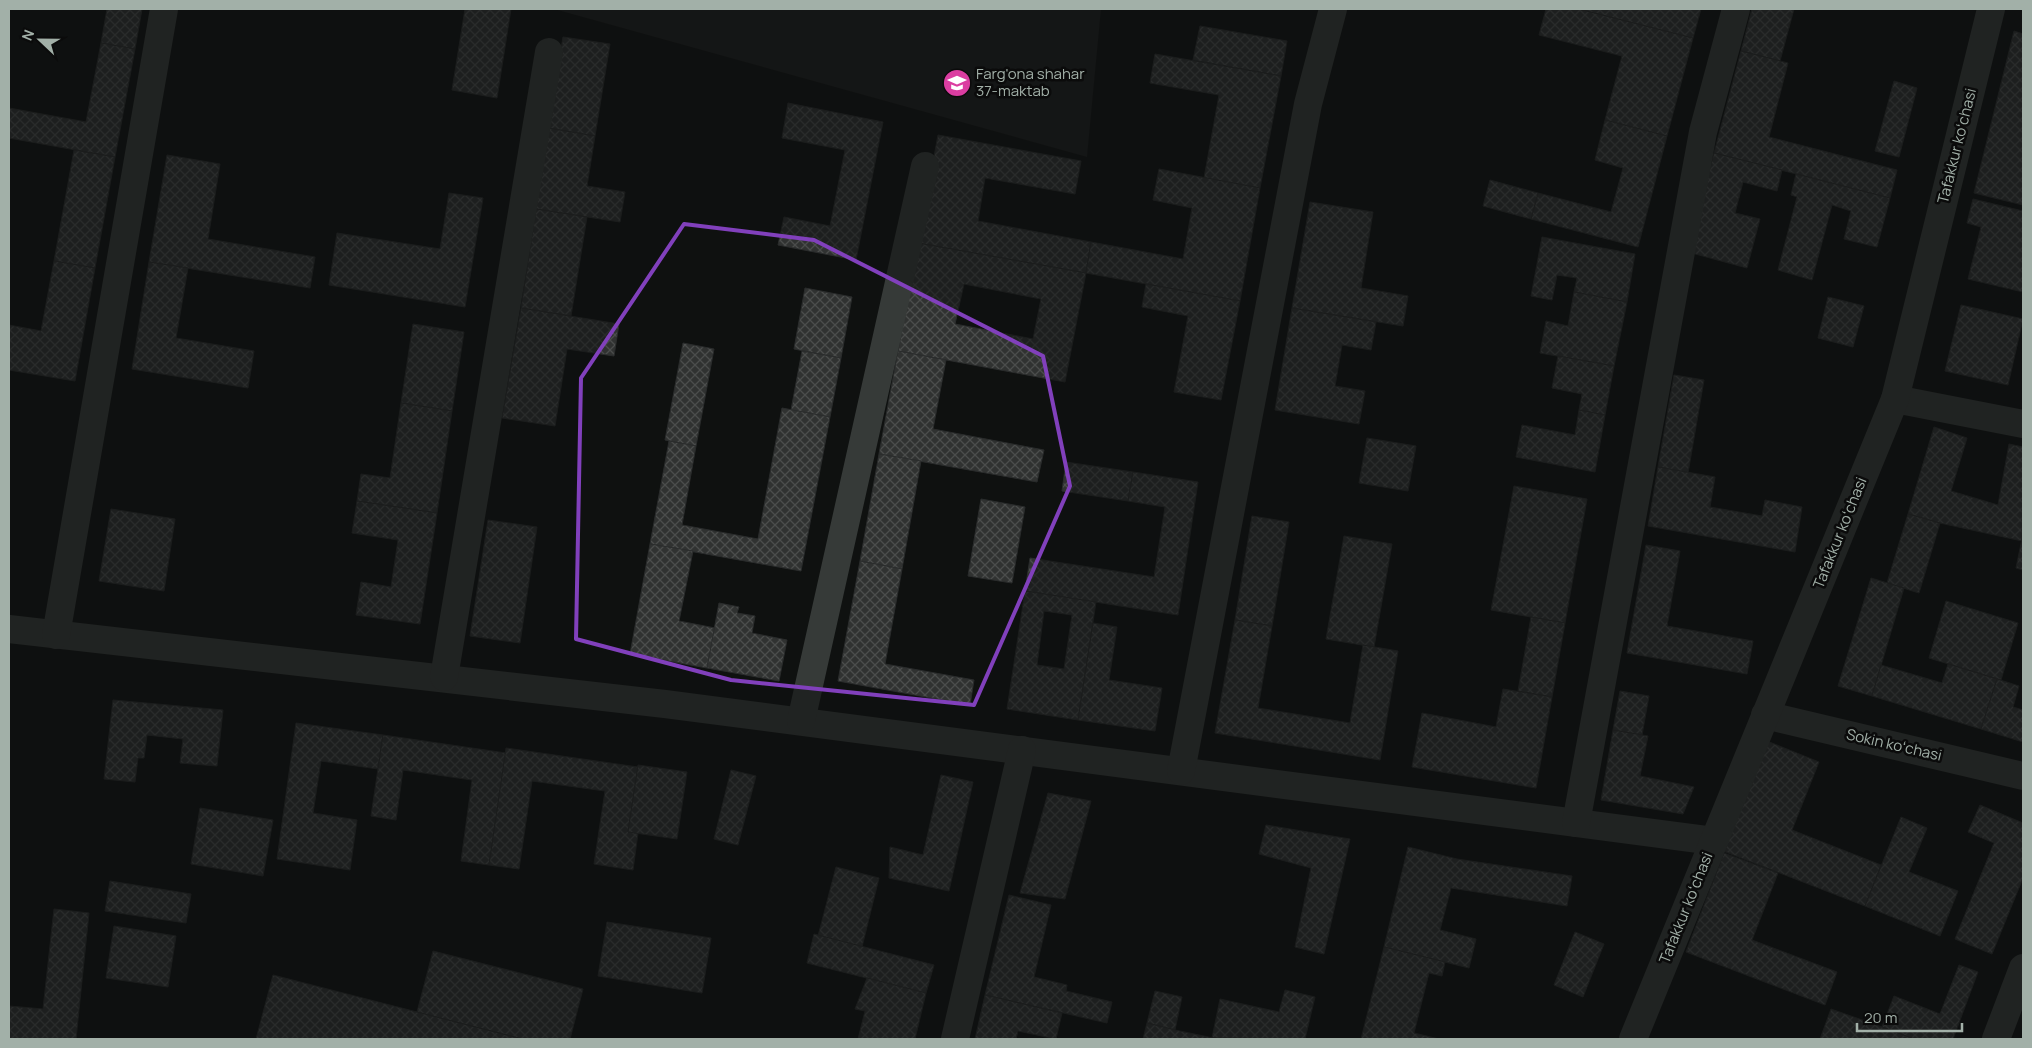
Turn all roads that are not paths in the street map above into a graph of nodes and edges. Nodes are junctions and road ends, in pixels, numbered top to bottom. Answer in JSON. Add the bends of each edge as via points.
{"nodes":[{"id":1,"x":164,"y":9,"type":"edge"},
{"id":2,"x":1333,"y":9,"type":"edge"},
{"id":3,"x":1736,"y":9,"type":"edge"},
{"id":4,"x":1991,"y":9,"type":"edge"},
{"id":5,"x":549,"y":52,"type":"dead end"},
{"id":6,"x":925,"y":166,"type":"dead end"},
{"id":7,"x":1895,"y":400,"type":"junction"},
{"id":8,"x":2023,"y":424,"type":"edge"},
{"id":9,"x":9,"y":629,"type":"edge"},
{"id":10,"x":56,"y":635,"type":"junction"},
{"id":11,"x":444,"y":677,"type":"junction"},
{"id":12,"x":1765,"y":715,"type":"junction"},
{"id":13,"x":801,"y":721,"type":"junction"},
{"id":14,"x":1022,"y":750,"type":"junction"},
{"id":15,"x":1181,"y":771,"type":"junction"},
{"id":16,"x":2023,"y":776,"type":"edge"},
{"id":17,"x":1576,"y":823,"type":"junction"},
{"id":18,"x":1714,"y":841,"type":"junction"},
{"id":19,"x":2023,"y":968,"type":"edge"},
{"id":20,"x":955,"y":1039,"type":"edge"},
{"id":21,"x":1633,"y":1039,"type":"edge"},
{"id":22,"x":1996,"y":1039,"type":"edge"}],
"edges":[{"from":1,"to":10,"type":"street"},
{"from":2,"to":15,"type":"street","via":[[1308,104]]},
{"from":3,"to":17,"type":"street","via":[[1703,132]]},
{"from":4,"to":7,"type":"street","name":"Tafakkur koʻchasi"},
{"from":5,"to":11,"type":"street"},
{"from":6,"to":13,"type":"street"},
{"from":7,"to":8,"type":"street"},
{"from":7,"to":12,"type":"street","name":"Tafakkur koʻchasi"},
{"from":9,"to":10,"type":"street"},
{"from":10,"to":11,"type":"street"},
{"from":11,"to":13,"type":"street"},
{"from":12,"to":16,"type":"street","name":"Sokin koʻchasi"},
{"from":12,"to":18,"type":"street","name":"Tafakkur koʻchasi"},
{"from":13,"to":14,"type":"street"},
{"from":14,"to":15,"type":"street"},
{"from":14,"to":20,"type":"street"},
{"from":15,"to":17,"type":"street"},
{"from":17,"to":18,"type":"street"},
{"from":18,"to":21,"type":"street","name":"Tafakkur koʻchasi"},
{"from":19,"to":22,"type":"street"}]}
